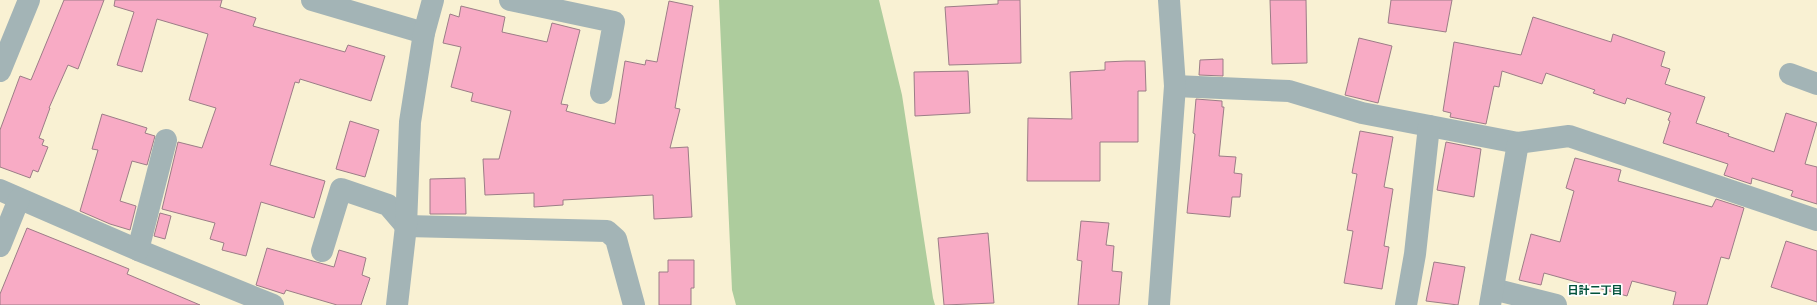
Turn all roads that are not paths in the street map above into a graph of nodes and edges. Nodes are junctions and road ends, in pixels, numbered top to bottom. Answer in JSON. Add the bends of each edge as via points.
{"nodes":[{"id":1,"x":29,"y":0,"type":"edge"},
{"id":2,"x":312,"y":0,"type":"edge"},
{"id":3,"x":433,"y":0,"type":"edge"},
{"id":4,"x":510,"y":0,"type":"edge"},
{"id":5,"x":1169,"y":0,"type":"edge"},
{"id":6,"x":424,"y":33,"type":"junction"},
{"id":7,"x":0,"y":71,"type":"edge"},
{"id":8,"x":1790,"y":74,"type":"dead end"},
{"id":9,"x":1817,"y":84,"type":"edge"},
{"id":10,"x":1175,"y":86,"type":"junction"},
{"id":11,"x":602,"y":93,"type":"dead end"},
{"id":12,"x":1429,"y":126,"type":"junction"},
{"id":13,"x":166,"y":140,"type":"dead end"},
{"id":14,"x":1518,"y":143,"type":"junction"},
{"id":15,"x":0,"y":190,"type":"edge"},
{"id":16,"x":19,"y":199,"type":"junction"},
{"id":17,"x":1817,"y":220,"type":"edge"},
{"id":18,"x":406,"y":226,"type":"junction"},
{"id":19,"x":0,"y":246,"type":"edge"},
{"id":20,"x":138,"y":250,"type":"junction"},
{"id":21,"x":322,"y":251,"type":"dead end"},
{"id":22,"x":1491,"y":297,"type":"edge"},
{"id":23,"x":273,"y":305,"type":"edge"},
{"id":24,"x":397,"y":305,"type":"edge"},
{"id":25,"x":634,"y":305,"type":"edge"},
{"id":26,"x":1159,"y":305,"type":"edge"},
{"id":27,"x":1406,"y":305,"type":"edge"},
{"id":28,"x":1556,"y":305,"type":"edge"}],
"edges":[{"from":1,"to":7,"type":"street"},
{"from":2,"to":6,"type":"street"},
{"from":3,"to":6,"type":"street"},
{"from":4,"to":11,"type":"street","via":[[614,22]]},
{"from":5,"to":10,"type":"street"},
{"from":6,"to":18,"type":"street","via":[[410,122]]},
{"from":8,"to":9,"type":"street"},
{"from":10,"to":12,"type":"street","via":[[1289,91],[1362,113]]},
{"from":10,"to":26,"type":"street"},
{"from":12,"to":14,"type":"street"},
{"from":12,"to":27,"type":"street","via":[[1415,254]]},
{"from":13,"to":20,"type":"street"},
{"from":14,"to":17,"type":"street","via":[[1569,136]]},
{"from":14,"to":22,"type":"street"},
{"from":15,"to":16,"type":"street"},
{"from":16,"to":19,"type":"street"},
{"from":16,"to":20,"type":"street"},
{"from":18,"to":21,"type":"street","via":[[388,205],[341,189]]},
{"from":18,"to":24,"type":"street"},
{"from":18,"to":25,"type":"street","via":[[607,231],[616,240]]},
{"from":20,"to":23,"type":"street"},
{"from":22,"to":28,"type":"street"}]}
